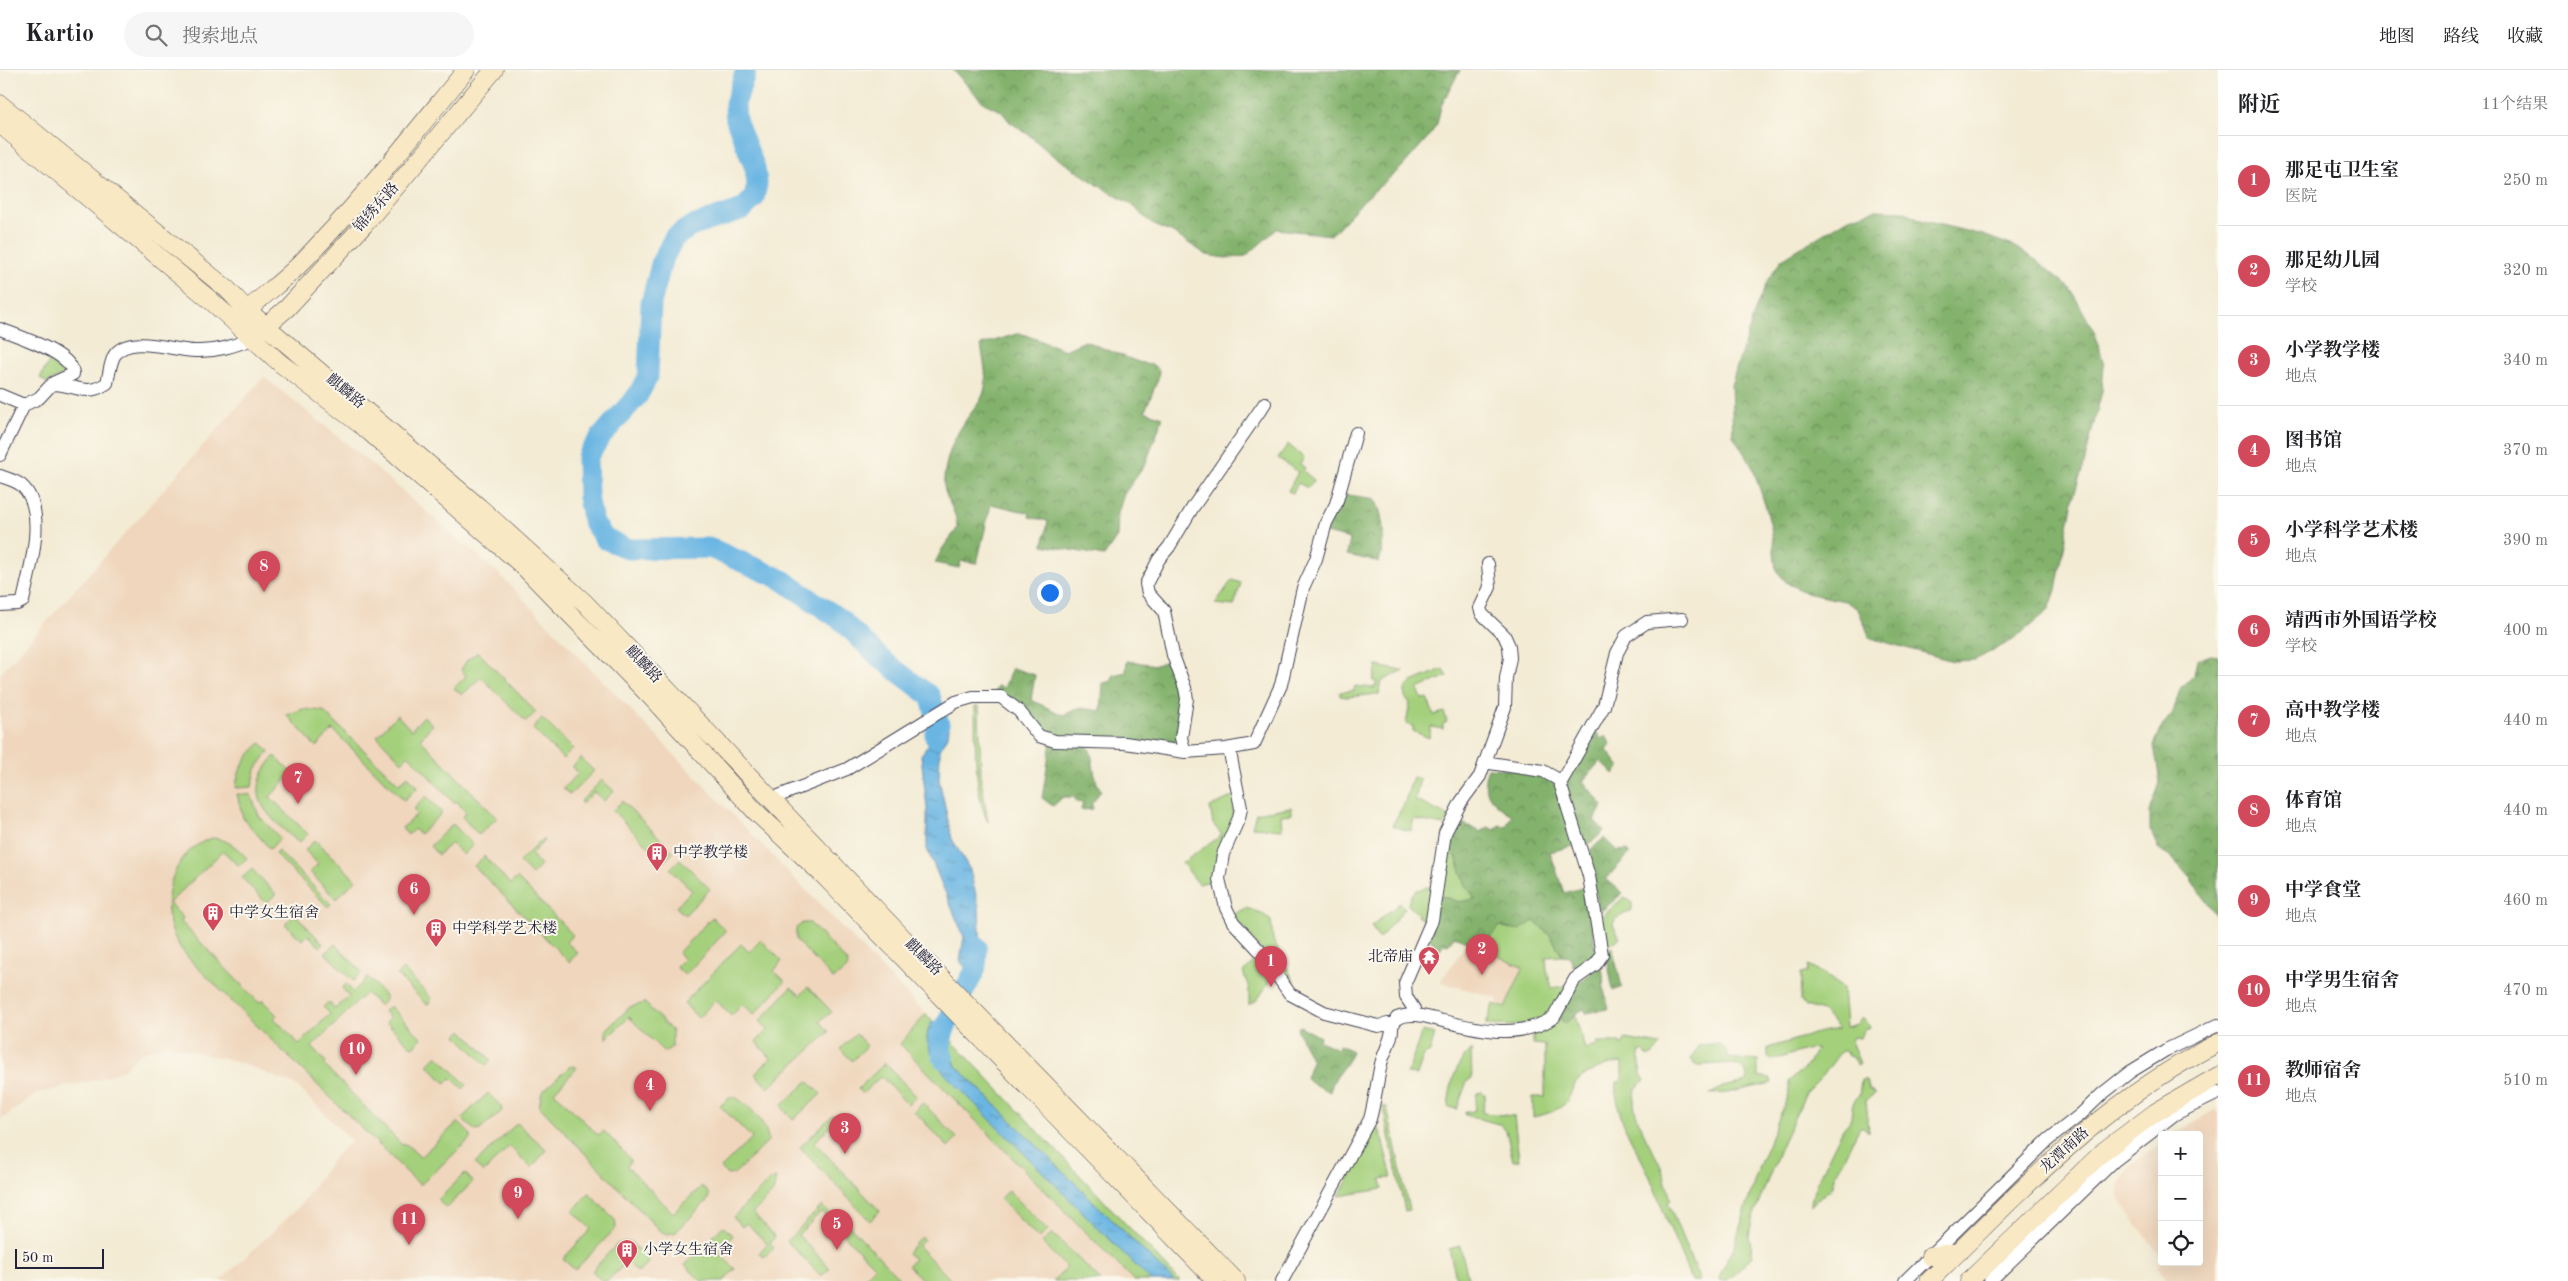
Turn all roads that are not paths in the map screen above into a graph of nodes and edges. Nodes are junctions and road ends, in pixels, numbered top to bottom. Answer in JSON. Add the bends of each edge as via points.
{"nodes":[{"id":1,"x":466,"y":70,"type":"edge"},
{"id":2,"x":494,"y":70,"type":"edge"},
{"id":3,"x":0,"y":104,"type":"edge"},
{"id":4,"x":0,"y":124,"type":"edge"},
{"id":5,"x":241,"y":316,"type":"junction"},
{"id":6,"x":267,"y":326,"type":"junction"},
{"id":7,"x":0,"y":329,"type":"edge"},
{"id":8,"x":252,"y":339,"type":"junction"},
{"id":9,"x":52,"y":384,"type":"junction"},
{"id":10,"x":0,"y":395,"type":"edge"},
{"id":11,"x":1264,"y":402,"type":"dead end"},
{"id":12,"x":24,"y":405,"type":"junction"},
{"id":13,"x":1356,"y":433,"type":"dead end"},
{"id":14,"x":0,"y":455,"type":"edge"},
{"id":15,"x":0,"y":476,"type":"edge"},
{"id":16,"x":1488,"y":564,"type":"dead end"},
{"id":17,"x":0,"y":605,"type":"edge"},
{"id":18,"x":1682,"y":619,"type":"dead end"},
{"id":19,"x":1226,"y":749,"type":"junction"},
{"id":20,"x":1185,"y":752,"type":"junction"},
{"id":21,"x":1487,"y":758,"type":"junction"},
{"id":22,"x":1560,"y":784,"type":"junction"},
{"id":23,"x":771,"y":799,"type":"junction"},
{"id":24,"x":934,"y":979,"type":"junction"},
{"id":25,"x":1412,"y":1014,"type":"junction"},
{"id":26,"x":977,"y":1024,"type":"junction"},
{"id":27,"x":2218,"y":1025,"type":"edge"},
{"id":28,"x":1392,"y":1026,"type":"junction"},
{"id":29,"x":2218,"y":1043,"type":"edge"},
{"id":30,"x":2218,"y":1076,"type":"edge"},
{"id":31,"x":2218,"y":1093,"type":"edge"},
{"id":32,"x":1959,"y":1252,"type":"junction"},
{"id":33,"x":1930,"y":1256,"type":"junction"},
{"id":34,"x":1216,"y":1281,"type":"edge"},
{"id":35,"x":1236,"y":1281,"type":"edge"},
{"id":36,"x":1282,"y":1281,"type":"edge"},
{"id":37,"x":1905,"y":1281,"type":"edge"},
{"id":38,"x":1929,"y":1281,"type":"edge"},
{"id":39,"x":1969,"y":1281,"type":"edge"},
{"id":40,"x":1990,"y":1281,"type":"edge"}],
"edges":[{"from":1,"to":5,"type":"main road","name":"锦绣东路","via":[[300,264]]},
{"from":2,"to":6,"type":"main road","name":"锦绣东路","via":[[364,224]]},
{"from":3,"to":5,"type":"main road","name":"麒麟路","via":[[227,289]]},
{"from":4,"to":5,"type":"main road","name":"麒麟路"},
{"from":5,"to":6,"type":"main road","name":"麒麟路"},
{"from":5,"to":8,"type":"main road","name":"麒麟路"},
{"from":6,"to":8,"type":"main road","name":"锦绣东路"},
{"from":6,"to":23,"type":"main road","name":"麒麟路","via":[[533,554],[585,603]]},
{"from":7,"to":9,"type":"street","via":[[52,352],[72,367],[73,374]]},
{"from":8,"to":9,"type":"street","via":[[213,351],[136,344],[123,348],[114,356],[107,383],[98,389],[86,391]]},
{"from":8,"to":24,"type":"main road","name":"麒麟路","via":[[365,428],[522,564],[651,697],[756,812]]},
{"from":9,"to":12,"type":"street","via":[[39,398]]},
{"from":10,"to":12,"type":"street"},
{"from":11,"to":20,"type":"street","via":[[1159,558],[1146,584],[1150,596],[1164,611],[1173,655],[1185,688],[1181,738]]},
{"from":12,"to":14,"type":"street"},
{"from":13,"to":19,"type":"street","via":[[1338,496],[1303,588],[1281,685],[1254,744]]},
{"from":15,"to":17,"type":"street","via":[[21,485],[27,494],[34,519],[34,546],[22,601]]},
{"from":16,"to":21,"type":"street","via":[[1490,587],[1480,611],[1504,635],[1510,658],[1506,707]]},
{"from":18,"to":22,"type":"street","via":[[1647,622],[1626,636],[1617,653],[1604,706]]},
{"from":19,"to":20,"type":"street"},
{"from":19,"to":28,"type":"street","via":[[1230,753],[1241,808],[1224,854],[1219,879],[1233,922],[1260,952],[1290,994],[1324,1012],[1378,1026]]},
{"from":20,"to":23,"type":"street","via":[[1126,743],[1055,741],[1039,736],[1002,697],[973,697],[956,702],[847,769]]},
{"from":21,"to":22,"type":"street","via":[[1494,764],[1549,773]]},
{"from":21,"to":25,"type":"street","via":[[1480,776],[1445,833],[1432,920],[1405,982],[1406,997],[1414,1009]]},
{"from":22,"to":25,"type":"street","via":[[1592,888],[1596,930],[1602,952],[1598,961],[1575,979],[1554,1017],[1531,1026],[1492,1032]]},
{"from":23,"to":24,"type":"main road","name":"麒麟路"},
{"from":24,"to":26,"type":"main road","name":"麒麟路"},
{"from":25,"to":28,"type":"street","via":[[1397,1018]]},
{"from":26,"to":34,"type":"main road","name":"麒麟路"},
{"from":26,"to":35,"type":"main road","name":"麒麟路"},
{"from":27,"to":33,"type":"street","via":[[2166,1050],[2109,1088],[2048,1140]]},
{"from":28,"to":36,"type":"street","via":[[1380,1065],[1370,1119]]},
{"from":29,"to":32,"type":"main road","name":"龙潭南路","via":[[2166,1071],[2089,1129]]},
{"from":30,"to":39,"type":"main road","name":"龙潭南路","via":[[2156,1112],[2105,1150]]},
{"from":31,"to":40,"type":"street","via":[[2175,1114],[2114,1161]]},
{"from":32,"to":33,"type":"main road"},
{"from":32,"to":38,"type":"main road","name":"龙潭南路"},
{"from":33,"to":37,"type":"street"}]}
